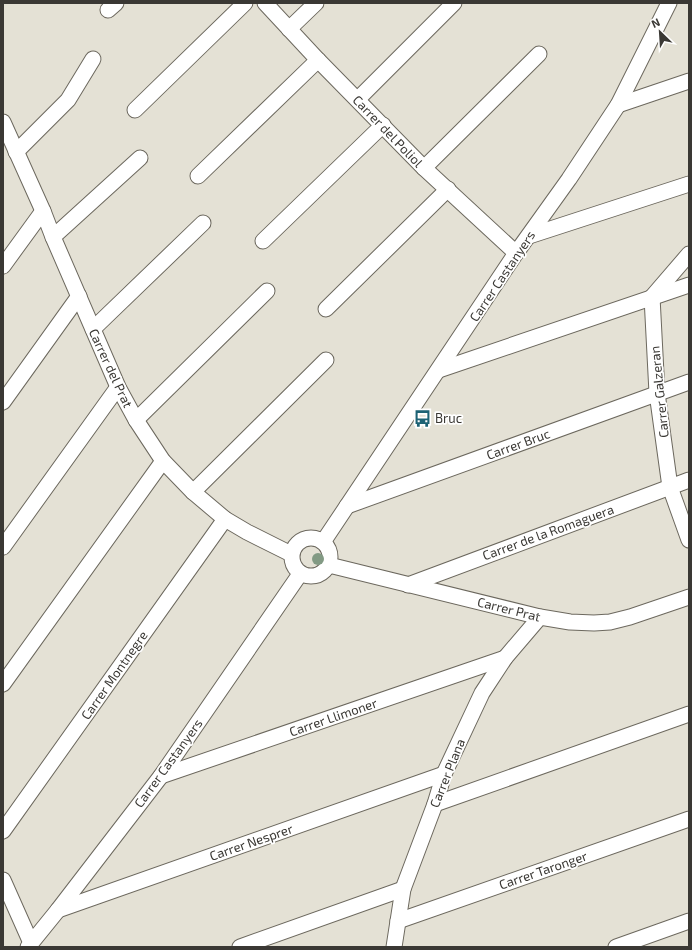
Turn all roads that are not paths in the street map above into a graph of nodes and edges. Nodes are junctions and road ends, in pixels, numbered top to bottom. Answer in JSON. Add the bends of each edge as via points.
{"nodes":[{"id":1,"x":245,"y":3,"type":"edge"},
{"id":2,"x":265,"y":3,"type":"edge"},
{"id":3,"x":316,"y":3,"type":"edge"},
{"id":4,"x":454,"y":3,"type":"edge"},
{"id":5,"x":669,"y":3,"type":"edge"},
{"id":6,"x":289,"y":29,"type":"junction"},
{"id":7,"x":539,"y":54,"type":"dead end"},
{"id":8,"x":93,"y":59,"type":"dead end"},
{"id":9,"x":318,"y":60,"type":"junction"},
{"id":10,"x":689,"y":81,"type":"edge"},
{"id":11,"x":358,"y":99,"type":"junction"},
{"id":12,"x":618,"y":105,"type":"junction"},
{"id":13,"x":136,"y":110,"type":"dead end"},
{"id":14,"x":3,"y":123,"type":"edge"},
{"id":15,"x":383,"y":125,"type":"junction"},
{"id":16,"x":16,"y":152,"type":"junction"},
{"id":17,"x":140,"y":158,"type":"dead end"},
{"id":18,"x":424,"y":168,"type":"junction"},
{"id":19,"x":198,"y":176,"type":"dead end"},
{"id":20,"x":689,"y":184,"type":"edge"},
{"id":21,"x":448,"y":189,"type":"junction"},
{"id":22,"x":43,"y":211,"type":"junction"},
{"id":23,"x":203,"y":223,"type":"dead end"},
{"id":24,"x":529,"y":236,"type":"junction"},
{"id":25,"x":53,"y":237,"type":"junction"},
{"id":26,"x":263,"y":241,"type":"dead end"},
{"id":27,"x":516,"y":253,"type":"junction"},
{"id":28,"x":689,"y":254,"type":"edge"},
{"id":29,"x":3,"y":266,"type":"edge"},
{"id":30,"x":689,"y":284,"type":"edge"},
{"id":31,"x":267,"y":291,"type":"dead end"},
{"id":32,"x":79,"y":296,"type":"junction"},
{"id":33,"x":652,"y":297,"type":"junction"},
{"id":34,"x":326,"y":309,"type":"dead end"},
{"id":35,"x":93,"y":329,"type":"junction"},
{"id":36,"x":326,"y":360,"type":"dead end"},
{"id":37,"x":439,"y":370,"type":"junction"},
{"id":38,"x":689,"y":382,"type":"edge"},
{"id":39,"x":118,"y":387,"type":"junction"},
{"id":40,"x":657,"y":393,"type":"junction"},
{"id":41,"x":3,"y":402,"type":"edge"},
{"id":42,"x":136,"y":420,"type":"junction"},
{"id":43,"x":163,"y":461,"type":"junction"},
{"id":44,"x":689,"y":480,"type":"edge"},
{"id":45,"x":670,"y":487,"type":"junction"},
{"id":46,"x":193,"y":492,"type":"junction"},
{"id":47,"x":347,"y":506,"type":"junction"},
{"id":48,"x":225,"y":519,"type":"junction"},
{"id":49,"x":689,"y":540,"type":"edge"},
{"id":50,"x":323,"y":542,"type":"junction"},
{"id":51,"x":3,"y":547,"type":"edge"},
{"id":52,"x":291,"y":554,"type":"junction"},
{"id":53,"x":329,"y":565,"type":"junction"},
{"id":54,"x":300,"y":574,"type":"junction"},
{"id":55,"x":408,"y":585,"type":"junction"},
{"id":56,"x":689,"y":597,"type":"edge"},
{"id":57,"x":540,"y":618,"type":"junction"},
{"id":58,"x":505,"y":658,"type":"junction"},
{"id":59,"x":3,"y":684,"type":"edge"},
{"id":60,"x":689,"y":714,"type":"edge"},
{"id":61,"x":444,"y":774,"type":"junction"},
{"id":62,"x":161,"y":776,"type":"junction"},
{"id":63,"x":435,"y":804,"type":"junction"},
{"id":64,"x":689,"y":819,"type":"edge"},
{"id":65,"x":3,"y":831,"type":"edge"},
{"id":66,"x":3,"y":880,"type":"edge"},
{"id":67,"x":403,"y":889,"type":"junction"},
{"id":68,"x":58,"y":910,"type":"junction"},
{"id":69,"x":398,"y":921,"type":"junction"},
{"id":70,"x":689,"y":921,"type":"edge"},
{"id":71,"x":30,"y":945,"type":"edge"},
{"id":72,"x":240,"y":947,"type":"edge"},
{"id":73,"x":394,"y":947,"type":"edge"},
{"id":74,"x":616,"y":947,"type":"edge"}],
"edges":[{"from":1,"to":13,"type":"street"},
{"from":2,"to":6,"type":"street","name":"Carrer del Poliol"},
{"from":3,"to":6,"type":"street"},
{"from":4,"to":11,"type":"street"},
{"from":5,"to":12,"type":"street","name":"Carrer Castanyers"},
{"from":6,"to":9,"type":"street","name":"Carrer del Poliol"},
{"from":7,"to":18,"type":"street"},
{"from":8,"to":16,"type":"street","via":[[68,100]]},
{"from":9,"to":11,"type":"street","name":"Carrer del Poliol"},
{"from":9,"to":19,"type":"street"},
{"from":10,"to":12,"type":"street"},
{"from":11,"to":15,"type":"street","name":"Carrer del Poliol"},
{"from":12,"to":24,"type":"street","name":"Carrer Castanyers"},
{"from":14,"to":16,"type":"street","name":"Carrer del Prat"},
{"from":15,"to":18,"type":"street","name":"Carrer del Poliol"},
{"from":15,"to":26,"type":"street"},
{"from":16,"to":22,"type":"street","name":"Carrer del Prat"},
{"from":17,"to":25,"type":"street"},
{"from":18,"to":21,"type":"street","name":"Carrer del Poliol"},
{"from":20,"to":24,"type":"street"},
{"from":21,"to":27,"type":"street","name":"Carrer del Poliol"},
{"from":21,"to":34,"type":"street"},
{"from":22,"to":25,"type":"street","name":"Carrer del Prat"},
{"from":22,"to":29,"type":"street"},
{"from":23,"to":35,"type":"street"},
{"from":24,"to":27,"type":"street","name":"Carrer Castanyers"},
{"from":25,"to":32,"type":"street","name":"Carrer del Prat"},
{"from":27,"to":37,"type":"street","name":"Carrer Castanyers"},
{"from":28,"to":33,"type":"street"},
{"from":30,"to":33,"type":"street"},
{"from":31,"to":42,"type":"street"},
{"from":32,"to":35,"type":"street","name":"Carrer del Prat"},
{"from":32,"to":41,"type":"street"},
{"from":33,"to":37,"type":"street"},
{"from":33,"to":40,"type":"street","name":"Carrer Galzeran"},
{"from":35,"to":39,"type":"street","name":"Carrer del Prat"},
{"from":36,"to":46,"type":"street"},
{"from":37,"to":47,"type":"street","name":"Carrer Castanyers"},
{"from":38,"to":40,"type":"street","name":"Carrer Bruc"},
{"from":39,"to":42,"type":"street","name":"Carrer del Prat"},
{"from":39,"to":51,"type":"street"},
{"from":40,"to":45,"type":"street","name":"Carrer Galzeran"},
{"from":40,"to":47,"type":"street","name":"Carrer Bruc"},
{"from":42,"to":43,"type":"street","name":"Carrer del Prat"},
{"from":43,"to":46,"type":"street","name":"Carrer del Prat"},
{"from":43,"to":59,"type":"street"},
{"from":44,"to":45,"type":"street","name":"Carrer de la Romaguera"},
{"from":45,"to":49,"type":"street","name":"Carrer Galzeran"},
{"from":45,"to":55,"type":"street","name":"Carrer de la Romaguera"},
{"from":46,"to":48,"type":"street","name":"Carrer del Prat"},
{"from":47,"to":50,"type":"street","name":"Carrer Castanyers"},
{"from":48,"to":52,"type":"street","name":"Carrer del Prat"},
{"from":48,"to":65,"type":"street","name":"Carrer Montnegre"},
{"from":50,"to":52,"type":"street","via":[[317,539],[303,539],[293,548]]},
{"from":50,"to":53,"type":"street","via":[[330,552]]},
{"from":52,"to":54,"type":"street","via":[[292,565]]},
{"from":53,"to":54,"type":"street","via":[[319,575],[312,577]]},
{"from":53,"to":55,"type":"street","name":"Carrer Prat"},
{"from":54,"to":62,"type":"street","name":"Carrer Castanyers"},
{"from":55,"to":57,"type":"street","name":"Carrer Prat"},
{"from":56,"to":57,"type":"street","name":"Carrer Prat","via":[[610,622],[570,622]]},
{"from":57,"to":58,"type":"street","name":"Carrer Plana"},
{"from":58,"to":61,"type":"street","name":"Carrer Plana","via":[[482,693]]},
{"from":58,"to":62,"type":"street","name":"Carrer Llimoner"},
{"from":60,"to":63,"type":"street"},
{"from":61,"to":63,"type":"street","name":"Carrer Plana"},
{"from":61,"to":68,"type":"street","name":"Carrer Nesprer"},
{"from":62,"to":68,"type":"street","name":"Carrer Castanyers"},
{"from":63,"to":67,"type":"street","name":"Carrer Plana"},
{"from":64,"to":69,"type":"street","name":"Carrer Taronger"},
{"from":66,"to":71,"type":"street"},
{"from":67,"to":69,"type":"street","name":"Carrer Plana"},
{"from":67,"to":72,"type":"street"},
{"from":68,"to":71,"type":"street","name":"Carrer Castanyers"},
{"from":69,"to":73,"type":"street","name":"Carrer Plana"},
{"from":70,"to":74,"type":"street"}]}
